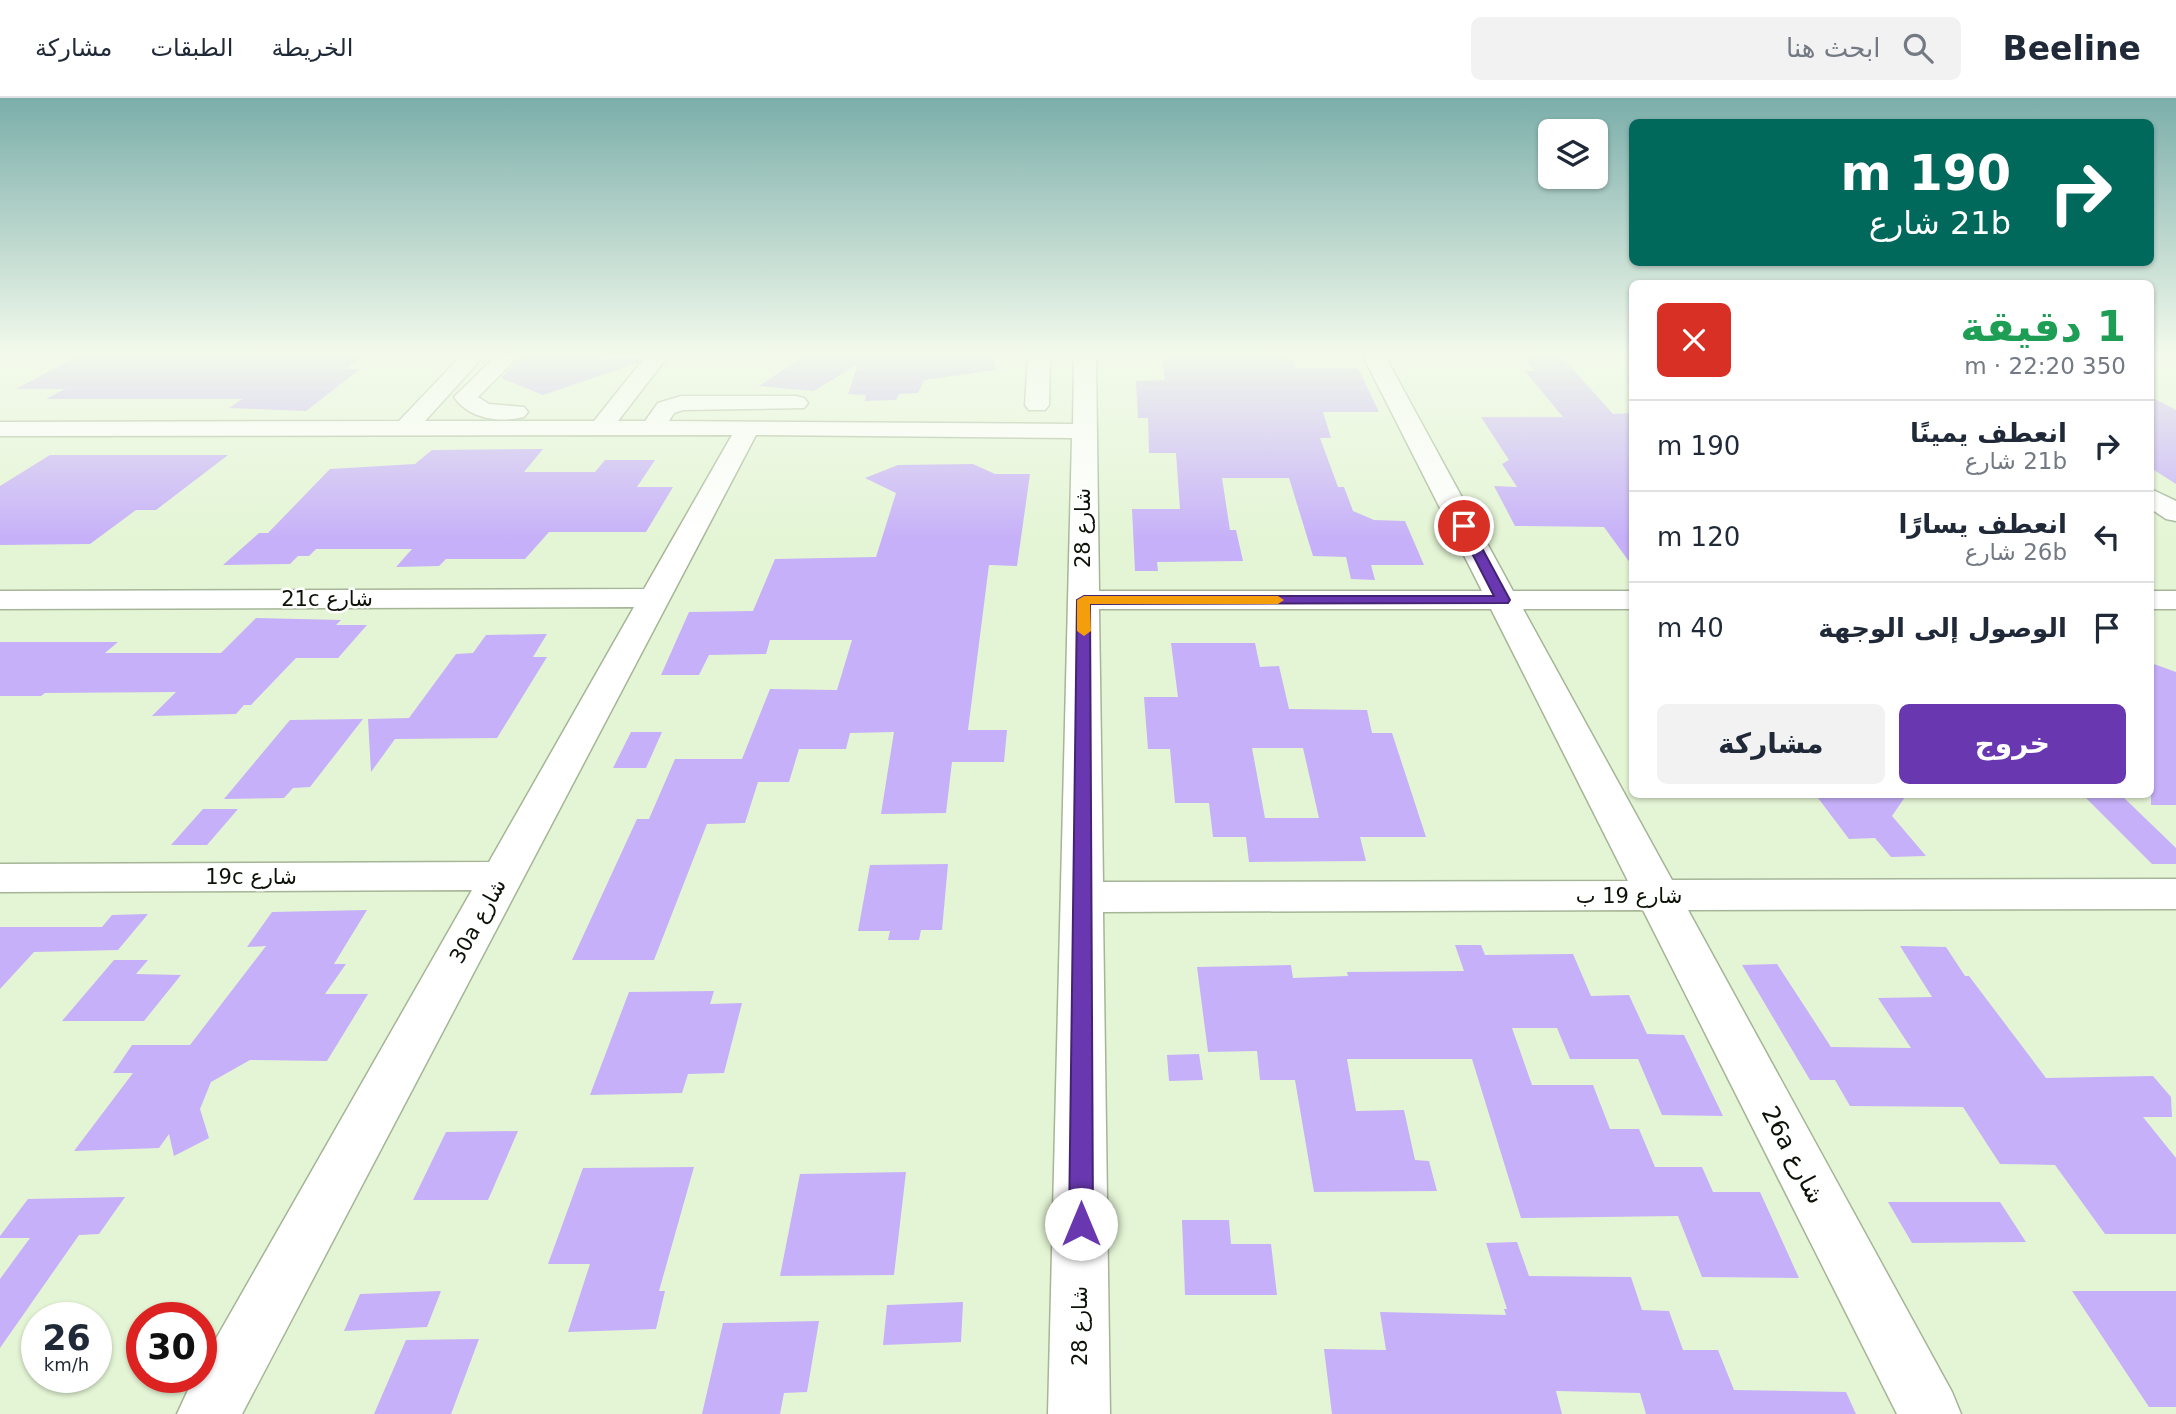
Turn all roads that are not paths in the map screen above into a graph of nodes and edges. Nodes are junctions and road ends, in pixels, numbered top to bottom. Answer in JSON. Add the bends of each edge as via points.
{"nodes":[{"id":1,"x":399,"y":417,"type":"edge"},
{"id":2,"x":416,"y":417,"type":"edge"},
{"id":3,"x":559,"y":417,"type":"edge"},
{"id":4,"x":609,"y":417,"type":"edge"},
{"id":5,"x":660,"y":417,"type":"edge"},
{"id":6,"x":800,"y":417,"type":"edge"},
{"id":7,"x":874,"y":417,"type":"edge"},
{"id":8,"x":1083,"y":417,"type":"edge"},
{"id":9,"x":1406,"y":417,"type":"edge"},
{"id":10,"x":1083,"y":427,"type":"junction"},
{"id":11,"x":748,"y":428,"type":"junction"},
{"id":12,"x":0,"y":429,"type":"edge"},
{"id":13,"x":381,"y":429,"type":"junction"},
{"id":14,"x":405,"y":429,"type":"junction"},
{"id":15,"x":560,"y":429,"type":"junction"},
{"id":16,"x":600,"y":429,"type":"junction"},
{"id":17,"x":652,"y":429,"type":"junction"},
{"id":18,"x":2154,"y":499,"type":"edge"},
{"id":19,"x":2176,"y":513,"type":"edge"},
{"id":20,"x":655,"y":598,"type":"junction"},
{"id":21,"x":0,"y":600,"type":"edge"},
{"id":22,"x":1084,"y":600,"type":"junction"},
{"id":23,"x":1503,"y":600,"type":"junction"},
{"id":24,"x":1629,"y":600,"type":"edge"},
{"id":25,"x":2154,"y":600,"type":"edge"},
{"id":26,"x":2176,"y":600,"type":"edge"},
{"id":27,"x":503,"y":876,"type":"junction"},
{"id":28,"x":0,"y":878,"type":"edge"},
{"id":29,"x":2176,"y":894,"type":"edge"},
{"id":30,"x":1657,"y":896,"type":"junction"},
{"id":31,"x":1083,"y":897,"type":"junction"},
{"id":32,"x":208,"y":1414,"type":"edge"},
{"id":33,"x":1079,"y":1414,"type":"edge"},
{"id":34,"x":1930,"y":1414,"type":"edge"}],
"edges":[{"from":1,"to":13,"type":"street"},
{"from":2,"to":14,"type":"street"},
{"from":3,"to":15,"type":"street"},
{"from":4,"to":16,"type":"street"},
{"from":5,"to":17,"type":"street"},
{"from":6,"to":11,"type":"street"},
{"from":7,"to":10,"type":"street","via":[[967,428]]},
{"from":8,"to":10,"type":"street","name":"شارع 28"},
{"from":9,"to":23,"type":"street","name":"26a شارع"},
{"from":10,"to":22,"type":"street","name":"شارع 28"},
{"from":11,"to":17,"type":"street"},
{"from":11,"to":20,"type":"street","name":"30a شارع"},
{"from":12,"to":13,"type":"street"},
{"from":13,"to":14,"type":"street"},
{"from":14,"to":15,"type":"street"},
{"from":15,"to":16,"type":"street"},
{"from":16,"to":17,"type":"street"},
{"from":18,"to":19,"type":"street"},
{"from":20,"to":21,"type":"street","name":"21c شارع"},
{"from":20,"to":27,"type":"street","name":"30a شارع"},
{"from":22,"to":23,"type":"street"},
{"from":22,"to":31,"type":"street","name":"شارع 28"},
{"from":23,"to":24,"type":"street"},
{"from":23,"to":30,"type":"street","name":"26a شارع"},
{"from":25,"to":26,"type":"street"},
{"from":27,"to":28,"type":"street","name":"19c شارع"},
{"from":27,"to":32,"type":"street","name":"30a شارع"},
{"from":29,"to":30,"type":"street","name":"شارع 19 ب"},
{"from":30,"to":31,"type":"street","name":"شارع 19 ب"},
{"from":30,"to":34,"type":"street","name":"26a شارع"},
{"from":31,"to":33,"type":"street","name":"شارع 28"}]}
